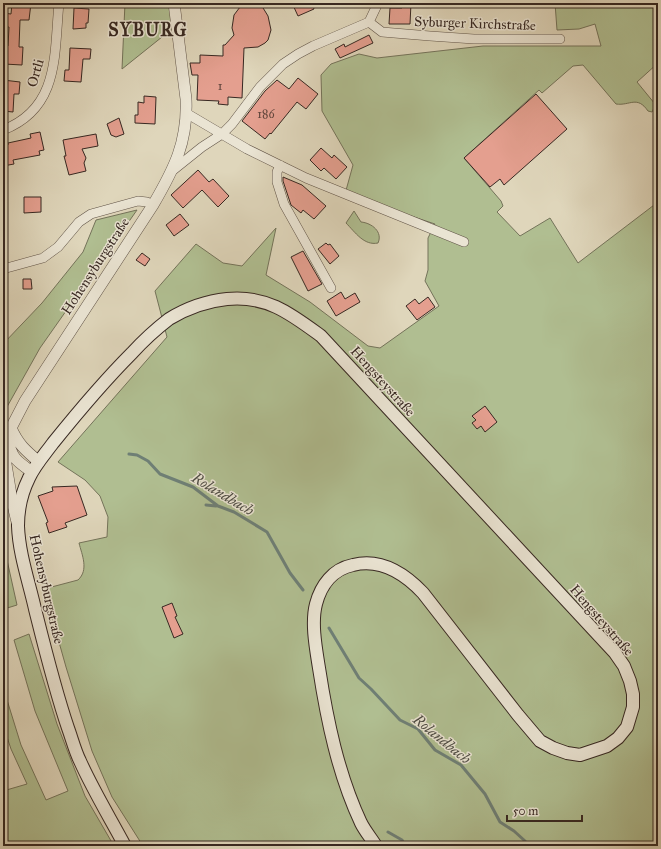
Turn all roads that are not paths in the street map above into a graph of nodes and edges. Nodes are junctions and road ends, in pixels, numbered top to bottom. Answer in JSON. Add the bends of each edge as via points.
{"nodes":[{"id":1,"x":59,"y":3,"type":"edge"},
{"id":2,"x":174,"y":3,"type":"edge"},
{"id":3,"x":378,"y":3,"type":"edge"},
{"id":4,"x":369,"y":22,"type":"junction"},
{"id":5,"x":560,"y":39,"type":"dead end"},
{"id":6,"x":186,"y":113,"type":"junction"},
{"id":7,"x":3,"y":130,"type":"edge"},
{"id":8,"x":222,"y":134,"type":"junction"},
{"id":9,"x":280,"y":165,"type":"junction"},
{"id":10,"x":172,"y":172,"type":"junction"},
{"id":11,"x":153,"y":205,"type":"junction"},
{"id":12,"x":464,"y":242,"type":"dead end"},
{"id":13,"x":3,"y":269,"type":"edge"},
{"id":14,"x":331,"y":288,"type":"dead end"},
{"id":15,"x":144,"y":341,"type":"joint"},
{"id":16,"x":11,"y":428,"type":"junction"},
{"id":17,"x":7,"y":439,"type":"junction"},
{"id":18,"x":39,"y":462,"type":"junction"},
{"id":19,"x":32,"y":472,"type":"junction"},
{"id":20,"x":18,"y":526,"type":"junction"},
{"id":21,"x":125,"y":846,"type":"edge"},
{"id":22,"x":376,"y":846,"type":"edge"}],
"edges":[{"from":1,"to":7,"type":"street","name":"Ortli","via":[[54,62],[47,89],[32,112],[22,121]]},
{"from":2,"to":6,"type":"street","name":"Hohensyburgstraße"},
{"from":3,"to":4,"type":"street"},
{"from":4,"to":5,"type":"street","name":"Syburger Kirchstraße","via":[[382,32],[474,39]]},
{"from":4,"to":8,"type":"street","name":"Hohensyburgstraße","via":[[313,46],[283,64],[260,87]]},
{"from":6,"to":8,"type":"street"},
{"from":6,"to":10,"type":"street","name":"Hohensyburgstraße","via":[[185,131]]},
{"from":8,"to":9,"type":"street"},
{"from":8,"to":10,"type":"street","name":"Hohensyburgstraße"},
{"from":9,"to":12,"type":"street"},
{"from":9,"to":14,"type":"street","via":[[277,182],[284,204]]},
{"from":10,"to":11,"type":"street","name":"Hohensyburgstraße"},
{"from":11,"to":13,"type":"street","via":[[138,201],[92,214],[78,222],[58,247],[42,258]]},
{"from":11,"to":16,"type":"street","name":"Hohensyburgstraße","via":[[25,401]]},
{"from":15,"to":18,"type":"main road","name":"Hohensyburgstraße","via":[[114,370]]},
{"from":15,"to":22,"type":"main road","name":"Hengsteystraße","via":[[169,320],[206,303],[227,299],[255,300],[289,312],[321,336],[615,653],[624,666],[633,694],[633,707],[627,727],[607,746],[580,755],[567,753],[540,741],[413,582],[388,567],[372,562],[346,566],[336,571],[327,579],[318,596],[314,613],[316,644],[327,711],[342,772],[362,824]]},
{"from":16,"to":17,"type":"street","name":"Hohensyburgstraße"},
{"from":16,"to":18,"type":"street","via":[[22,448]]},
{"from":17,"to":19,"type":"street","via":[[12,456]]},
{"from":17,"to":20,"type":"street","name":"Hohensyburgstraße","via":[[4,452],[5,466]]},
{"from":18,"to":19,"type":"main road","name":"Hohensyburgstraße"},
{"from":19,"to":20,"type":"main road","name":"Hohensyburgstraße","via":[[20,503]]},
{"from":20,"to":21,"type":"main road","name":"Hohensyburgstraße","via":[[22,558],[62,710],[79,760]]}]}
